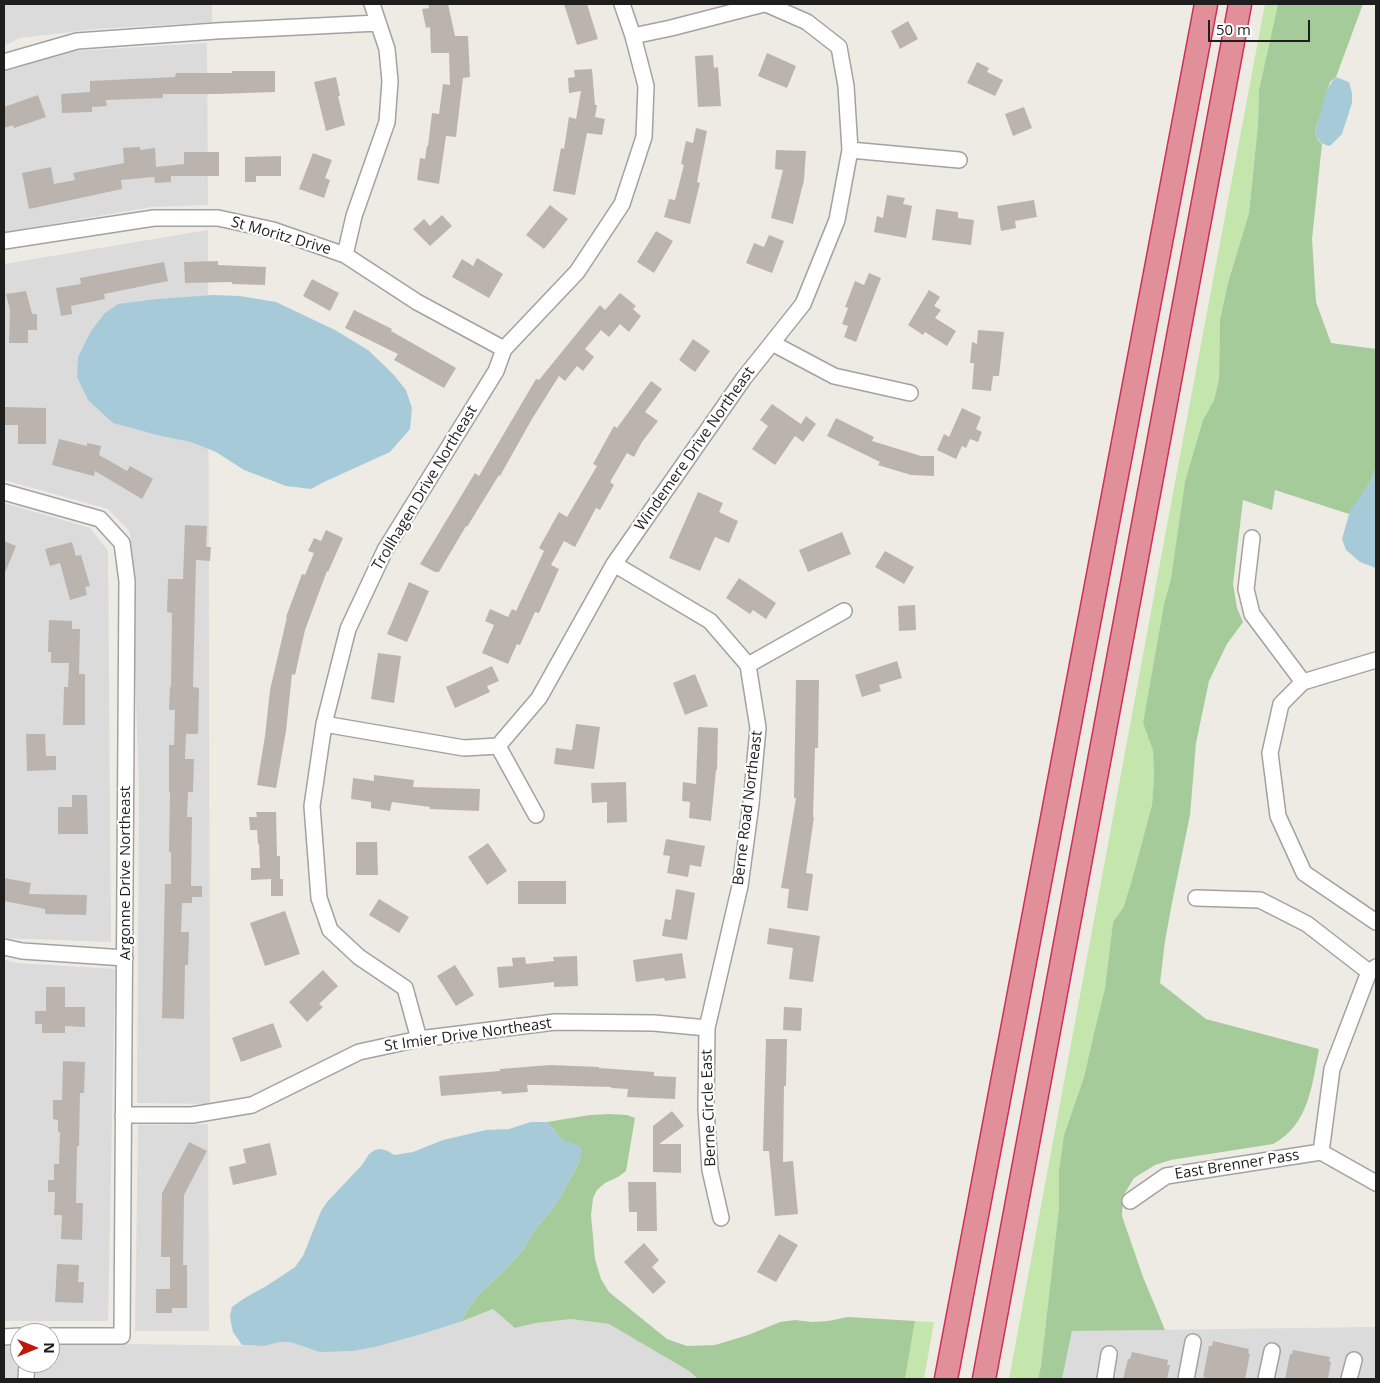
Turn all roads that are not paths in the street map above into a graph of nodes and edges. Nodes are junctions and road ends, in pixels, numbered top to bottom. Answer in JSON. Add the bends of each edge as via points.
{"nodes":[{"id":1,"x":372,"y":4,"type":"edge"},
{"id":2,"x":622,"y":4,"type":"edge"},
{"id":3,"x":765,"y":4,"type":"edge"},
{"id":4,"x":1206,"y":4,"type":"edge"},
{"id":5,"x":1240,"y":4,"type":"edge"},
{"id":6,"x":378,"y":23,"type":"junction"},
{"id":7,"x":633,"y":36,"type":"junction"},
{"id":8,"x":4,"y":62,"type":"edge"},
{"id":9,"x":850,"y":150,"type":"junction"},
{"id":10,"x":959,"y":160,"type":"dead end"},
{"id":11,"x":4,"y":241,"type":"edge"},
{"id":12,"x":345,"y":255,"type":"junction"},
{"id":13,"x":772,"y":342,"type":"junction"},
{"id":14,"x":504,"y":349,"type":"junction"},
{"id":15,"x":910,"y":393,"type":"dead end"},
{"id":16,"x":4,"y":492,"type":"edge"},
{"id":17,"x":1252,"y":538,"type":"dead end"},
{"id":18,"x":614,"y":564,"type":"junction"},
{"id":19,"x":844,"y":611,"type":"dead end"},
{"id":20,"x":1376,"y":660,"type":"edge"},
{"id":21,"x":748,"y":665,"type":"junction"},
{"id":22,"x":1303,"y":682,"type":"junction"},
{"id":23,"x":324,"y":724,"type":"junction"},
{"id":24,"x":498,"y":746,"type":"junction"},
{"id":25,"x":536,"y":815,"type":"dead end"},
{"id":26,"x":1196,"y":898,"type":"dead end"},
{"id":27,"x":1376,"y":922,"type":"edge"},
{"id":28,"x":4,"y":947,"type":"edge"},
{"id":29,"x":125,"y":958,"type":"junction"},
{"id":30,"x":1373,"y":969,"type":"edge"},
{"id":31,"x":707,"y":1028,"type":"junction"},
{"id":32,"x":419,"y":1038,"type":"junction"},
{"id":33,"x":124,"y":1115,"type":"junction"},
{"id":34,"x":1321,"y":1152,"type":"junction"},
{"id":35,"x":1376,"y":1183,"type":"edge"},
{"id":36,"x":1130,"y":1201,"type":"dead end"},
{"id":37,"x":721,"y":1218,"type":"dead end"},
{"id":38,"x":60,"y":1336,"type":"edge"},
{"id":39,"x":1194,"y":1342,"type":"dead end"},
{"id":40,"x":1272,"y":1351,"type":"dead end"},
{"id":41,"x":1109,"y":1354,"type":"dead end"},
{"id":42,"x":1354,"y":1360,"type":"dead end"},
{"id":43,"x":946,"y":1379,"type":"edge"},
{"id":44,"x":984,"y":1379,"type":"edge"},
{"id":45,"x":1105,"y":1379,"type":"edge"},
{"id":46,"x":1186,"y":1379,"type":"edge"},
{"id":47,"x":1266,"y":1379,"type":"edge"},
{"id":48,"x":1349,"y":1379,"type":"edge"}],
"edges":[{"from":1,"to":6,"type":"street"},
{"from":2,"to":7,"type":"street","name":"Trollhagen Drive Northeast"},
{"from":3,"to":7,"type":"street","name":"Windemere Drive Northeast"},
{"from":3,"to":9,"type":"street","name":"Windemere Drive Northeast","via":[[807,22],[839,47],[846,86]]},
{"from":4,"to":43,"type":"highway"},
{"from":5,"to":44,"type":"highway"},
{"from":6,"to":8,"type":"street","via":[[77,41]]},
{"from":6,"to":12,"type":"street","via":[[387,49],[390,81],[387,122],[354,216]]},
{"from":7,"to":14,"type":"street","name":"Trollhagen Drive Northeast","via":[[646,86],[644,137],[622,204],[577,272]]},
{"from":9,"to":10,"type":"street"},
{"from":9,"to":13,"type":"street","name":"Windemere Drive Northeast","via":[[837,220],[803,304]]},
{"from":11,"to":12,"type":"street","name":"St Moritz Drive","via":[[154,218],[218,218],[273,230]]},
{"from":12,"to":14,"type":"street","name":"St Moritz Drive","via":[[417,302]]},
{"from":13,"to":15,"type":"street","via":[[834,376]]},
{"from":13,"to":18,"type":"street","name":"Windemere Drive Northeast"},
{"from":14,"to":23,"type":"street","name":"Trollhagen Drive Northeast","via":[[496,372],[384,550],[348,629]]},
{"from":16,"to":29,"type":"street","name":"Argonne Drive Northeast","via":[[100,519],[122,543],[127,581]]},
{"from":17,"to":22,"type":"street","via":[[1246,589],[1252,614]]},
{"from":18,"to":21,"type":"street","via":[[710,621]]},
{"from":18,"to":24,"type":"street","name":"Windemere Drive Northeast","via":[[539,698]]},
{"from":19,"to":21,"type":"street"},
{"from":20,"to":22,"type":"street"},
{"from":21,"to":31,"type":"street","name":"Berne Road Northeast","via":[[758,728],[751,804],[740,886]]},
{"from":22,"to":27,"type":"street","via":[[1281,704],[1270,753],[1278,816],[1304,872]]},
{"from":23,"to":24,"type":"street","via":[[464,748]]},
{"from":23,"to":32,"type":"street","name":"Trollhagen Drive Northeast","via":[[312,806],[319,898],[330,930],[359,957],[405,988]]},
{"from":24,"to":25,"type":"street"},
{"from":26,"to":30,"type":"street","via":[[1260,900],[1308,924]]},
{"from":28,"to":29,"type":"street"},
{"from":29,"to":33,"type":"street","name":"Argonne Drive Northeast"},
{"from":30,"to":34,"type":"street","via":[[1332,1069]]},
{"from":31,"to":32,"type":"street","name":"St Imier Drive Northeast","via":[[654,1023],[555,1022]]},
{"from":31,"to":37,"type":"street","name":"Berne Circle East","via":[[706,1109],[710,1170]]},
{"from":32,"to":33,"type":"street","name":"St Imier Drive Northeast","via":[[359,1052],[252,1105],[192,1115]]},
{"from":33,"to":38,"type":"street","name":"Argonne Drive Northeast","via":[[122,1336]]},
{"from":34,"to":35,"type":"street"},
{"from":34,"to":36,"type":"street","name":"East Brenner Pass","via":[[1166,1176]]},
{"from":39,"to":46,"type":"street"},
{"from":40,"to":47,"type":"street"},
{"from":41,"to":45,"type":"street"},
{"from":42,"to":48,"type":"street"}]}
